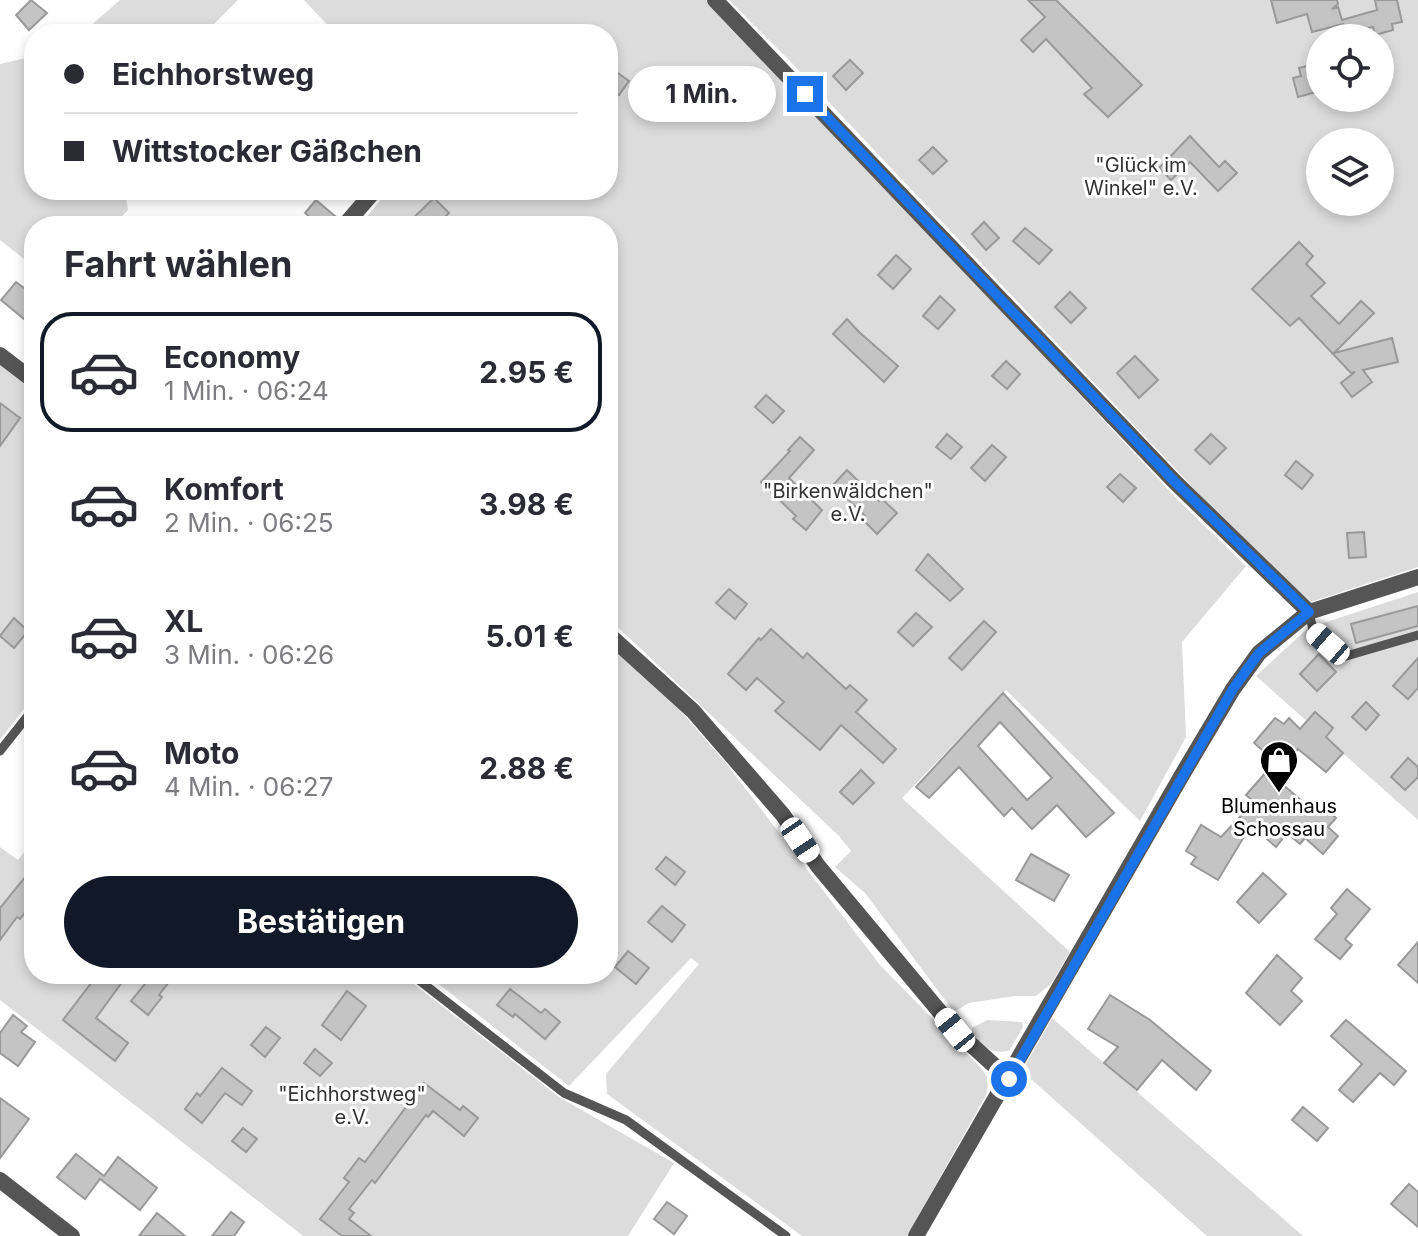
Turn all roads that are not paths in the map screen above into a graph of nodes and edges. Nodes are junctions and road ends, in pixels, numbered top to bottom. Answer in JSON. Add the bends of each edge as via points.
{"nodes":[{"id":1,"x":715,"y":0,"type":"edge"},
{"id":2,"x":366,"y":200,"type":"edge"},
{"id":3,"x":353,"y":216,"type":"edge"},
{"id":4,"x":0,"y":355,"type":"edge"},
{"id":5,"x":24,"y":373,"type":"edge"},
{"id":6,"x":1418,"y":577,"type":"edge"},
{"id":7,"x":1309,"y":612,"type":"junction"},
{"id":8,"x":1418,"y":635,"type":"edge"},
{"id":9,"x":618,"y":643,"type":"edge"},
{"id":10,"x":24,"y":721,"type":"edge"},
{"id":11,"x":0,"y":751,"type":"edge"},
{"id":12,"x":424,"y":984,"type":"edge"},
{"id":13,"x":1009,"y":1079,"type":"junction"},
{"id":14,"x":0,"y":1180,"type":"edge"},
{"id":15,"x":72,"y":1236,"type":"edge"},
{"id":16,"x":786,"y":1236,"type":"edge"},
{"id":17,"x":916,"y":1236,"type":"edge"}],
"edges":[{"from":1,"to":7,"type":"street","via":[[1174,481]]},
{"from":2,"to":3,"type":"street"},
{"from":4,"to":5,"type":"street"},
{"from":6,"to":7,"type":"street"},
{"from":7,"to":8,"type":"lane","via":[[1313,630],[1343,657]]},
{"from":7,"to":13,"type":"street","via":[[1259,653],[1233,689]]},
{"from":9,"to":13,"type":"street","via":[[693,711],[955,1030]]},
{"from":10,"to":11,"type":"lane"},
{"from":12,"to":16,"type":"lane","via":[[564,1093],[626,1120]]},
{"from":13,"to":17,"type":"street"},
{"from":14,"to":15,"type":"street"}]}
